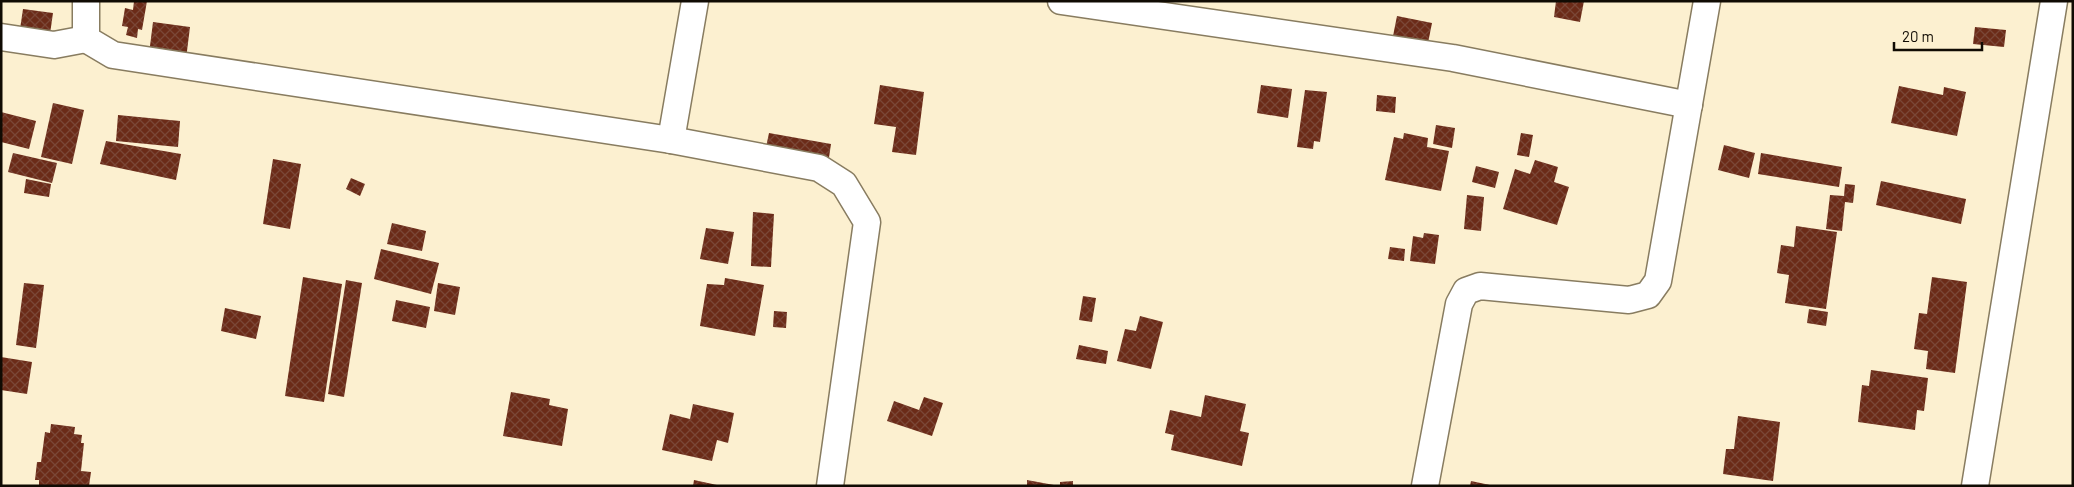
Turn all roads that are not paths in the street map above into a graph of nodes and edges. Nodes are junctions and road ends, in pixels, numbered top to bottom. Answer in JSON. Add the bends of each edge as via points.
{"nodes":[{"id":1,"x":86,"y":1,"type":"edge"},
{"id":2,"x":695,"y":1,"type":"edge"},
{"id":3,"x":1061,"y":1,"type":"edge"},
{"id":4,"x":1707,"y":1,"type":"edge"},
{"id":5,"x":2054,"y":1,"type":"edge"},
{"id":6,"x":1,"y":37,"type":"edge"},
{"id":7,"x":86,"y":40,"type":"junction"},
{"id":8,"x":1689,"y":105,"type":"junction"},
{"id":9,"x":670,"y":140,"type":"junction"},
{"id":10,"x":830,"y":486,"type":"edge"},
{"id":11,"x":1425,"y":486,"type":"edge"},
{"id":12,"x":1975,"y":486,"type":"edge"}],
"edges":[{"from":1,"to":7,"type":"street"},
{"from":2,"to":9,"type":"street"},
{"from":3,"to":8,"type":"street","via":[[1453,58]]},
{"from":4,"to":8,"type":"street"},
{"from":5,"to":12,"type":"street"},
{"from":6,"to":7,"type":"street","via":[[54,45]]},
{"from":7,"to":9,"type":"street","via":[[113,55]]},
{"from":8,"to":11,"type":"street","via":[[1658,281],[1648,295],[1629,300],[1480,286],[1466,291],[1459,304]]},
{"from":9,"to":10,"type":"street","via":[[819,168],[844,184],[867,222]]}]}
